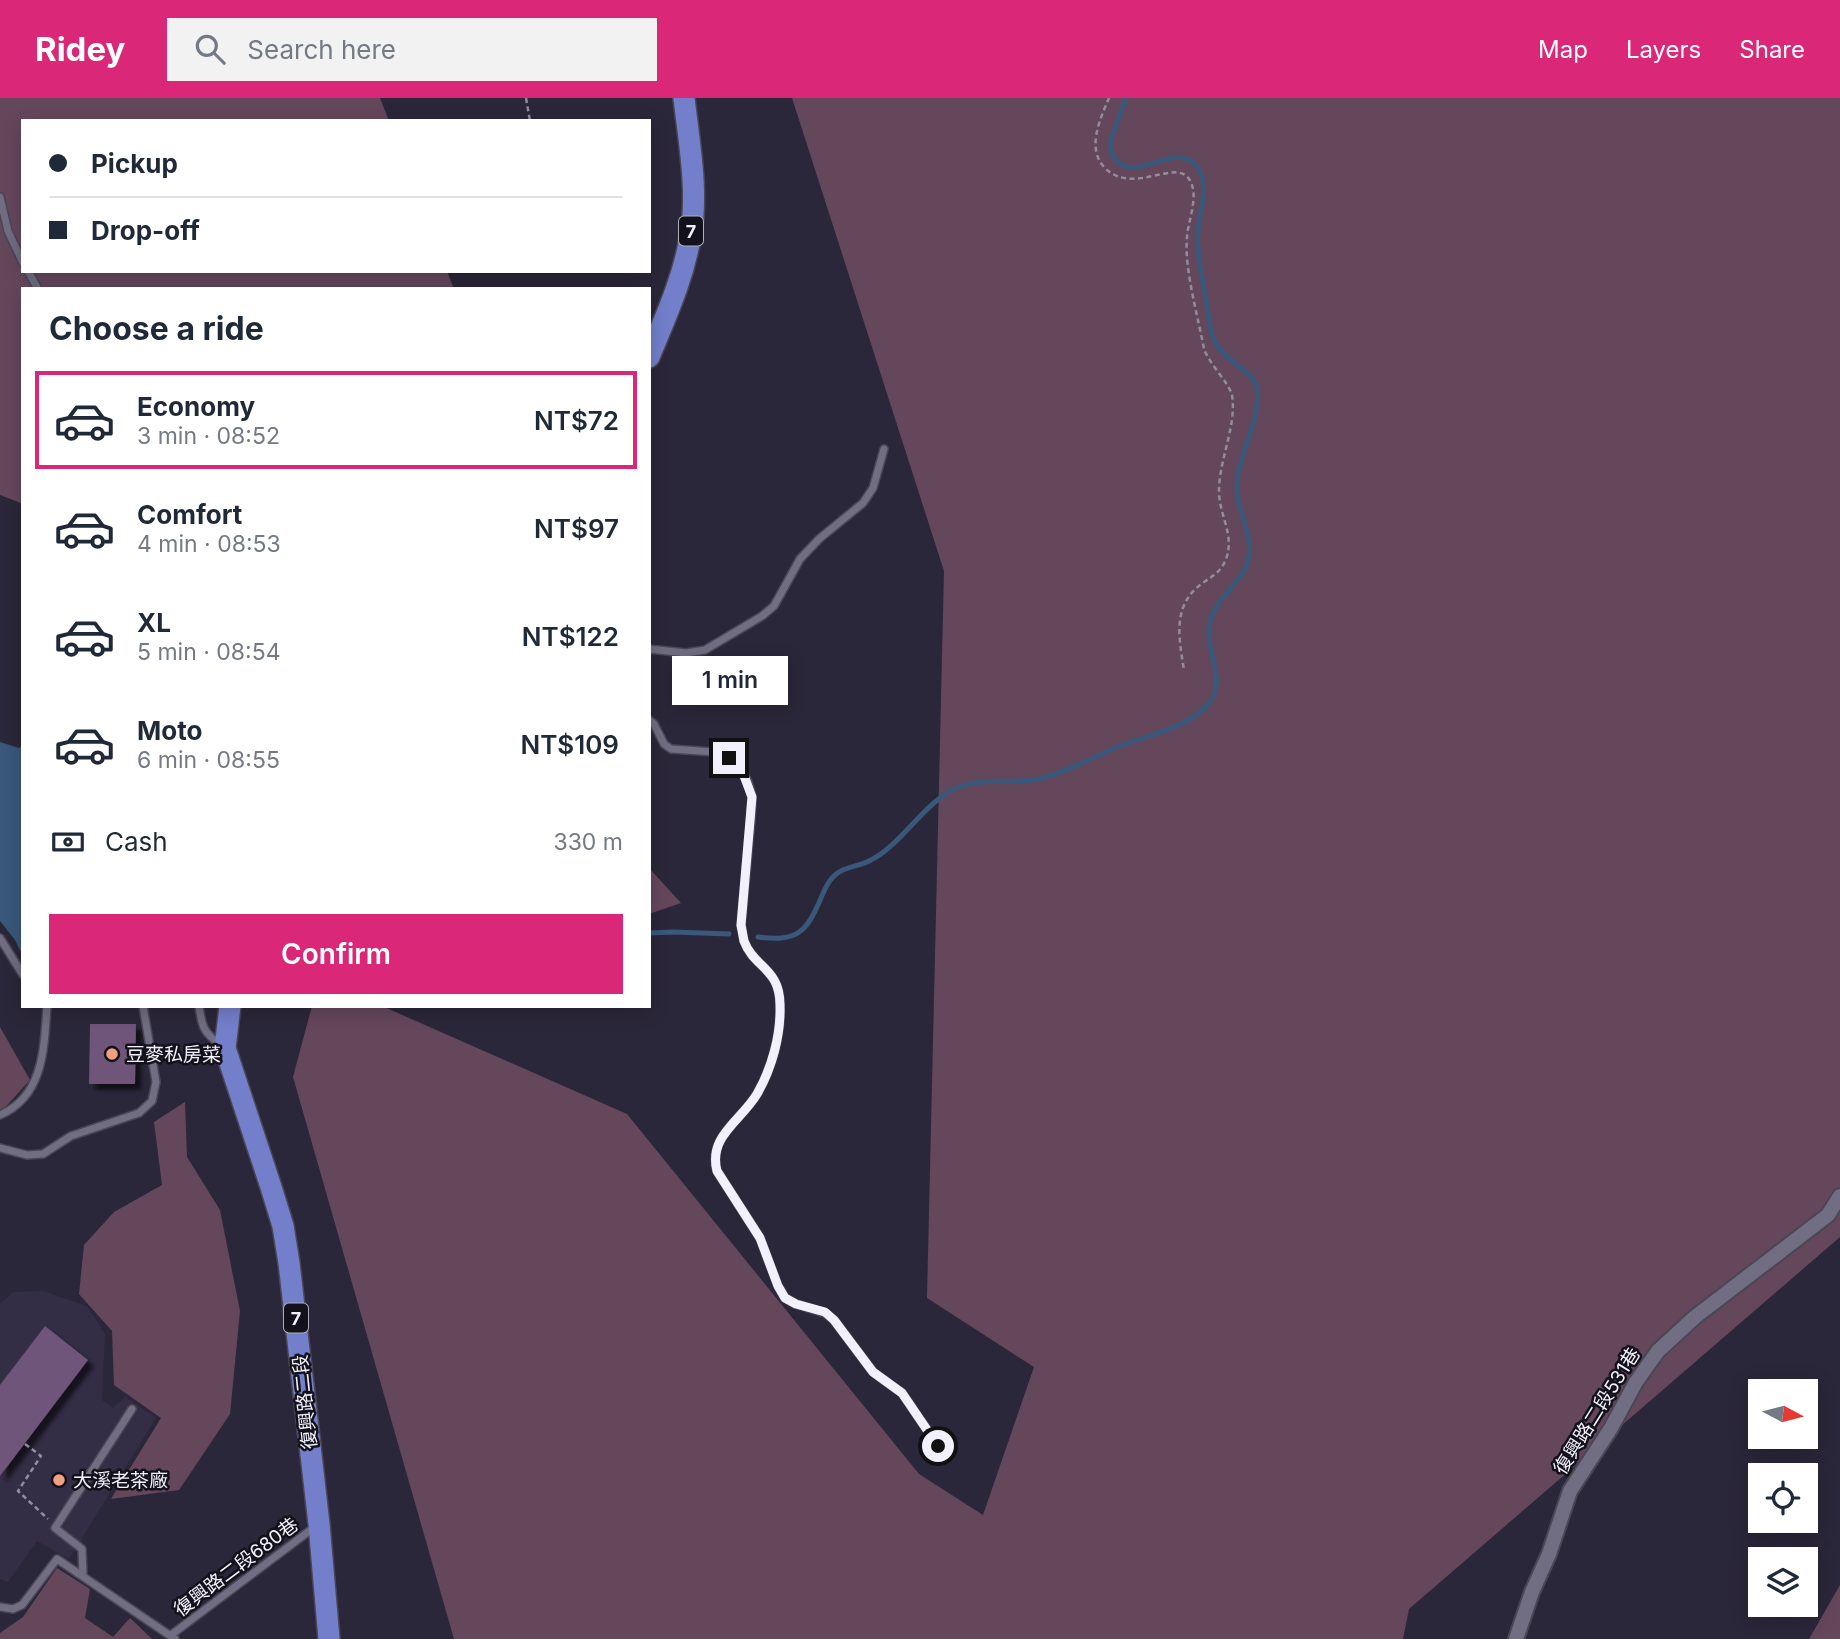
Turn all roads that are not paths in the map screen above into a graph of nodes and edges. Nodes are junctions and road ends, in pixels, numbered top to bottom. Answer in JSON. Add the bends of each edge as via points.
{"nodes":[{"id":1,"x":684,"y":98,"type":"edge"},
{"id":2,"x":0,"y":197,"type":"edge"},
{"id":3,"x":21,"y":259,"type":"edge"},
{"id":4,"x":651,"y":352,"type":"edge"},
{"id":5,"x":884,"y":449,"type":"dead end"},
{"id":6,"x":651,"y":649,"type":"edge"},
{"id":7,"x":651,"y":722,"type":"edge"},
{"id":8,"x":0,"y":938,"type":"edge"},
{"id":9,"x":21,"y":972,"type":"edge"},
{"id":10,"x":48,"y":1008,"type":"edge"},
{"id":11,"x":143,"y":1008,"type":"edge"},
{"id":12,"x":199,"y":1008,"type":"edge"},
{"id":13,"x":230,"y":1008,"type":"edge"},
{"id":14,"x":225,"y":1048,"type":"junction"},
{"id":15,"x":0,"y":1115,"type":"edge"},
{"id":16,"x":0,"y":1148,"type":"edge"},
{"id":17,"x":1840,"y":1196,"type":"edge"},
{"id":18,"x":132,"y":1409,"type":"dead end"},
{"id":19,"x":938,"y":1446,"type":"dead end"},
{"id":20,"x":319,"y":1524,"type":"junction"},
{"id":21,"x":83,"y":1575,"type":"junction"},
{"id":22,"x":0,"y":1607,"type":"edge"},
{"id":23,"x":173,"y":1637,"type":"edge"},
{"id":24,"x":329,"y":1639,"type":"edge"},
{"id":25,"x":1516,"y":1639,"type":"edge"}],
"edges":[{"from":1,"to":4,"type":"main road","number":"7","via":[[693,172],[691,232],[679,285]]},
{"from":2,"to":3,"type":"lane","via":[[8,232]]},
{"from":5,"to":6,"type":"lane","via":[[873,488],[863,503],[800,559],[774,606],[705,650]]},
{"from":7,"to":19,"type":"lane","via":[[671,749],[714,752],[729,758],[741,768],[752,797],[741,925],[745,942],[778,985],[779,1027],[757,1094],[721,1135],[714,1160],[717,1171],[760,1238],[785,1298],[825,1312],[834,1320],[873,1372],[902,1393]]},
{"from":8,"to":9,"type":"lane"},
{"from":10,"to":15,"type":"lane","via":[[35,1082],[24,1100]]},
{"from":11,"to":16,"type":"lane","via":[[156,1082],[152,1101],[139,1113],[71,1136],[43,1154]]},
{"from":12,"to":14,"type":"lane","via":[[208,1036]]},
{"from":13,"to":14,"type":"main road","name":"復興路二段","number":"7"},
{"from":14,"to":20,"type":"main road","name":"復興路二段","number":"7","via":[[283,1226]]},
{"from":17,"to":25,"type":"street","name":"復興路二段531巷","via":[[1828,1215],[1658,1351],[1570,1491]]},
{"from":18,"to":21,"type":"lane","via":[[55,1527],[82,1549]]},
{"from":20,"to":23,"type":"lane","name":"復興路二段680巷"},
{"from":20,"to":24,"type":"main road","name":"復興路二段","number":"7"},
{"from":21,"to":22,"type":"lane","via":[[57,1559],[22,1605]]},
{"from":21,"to":23,"type":"lane"}]}
